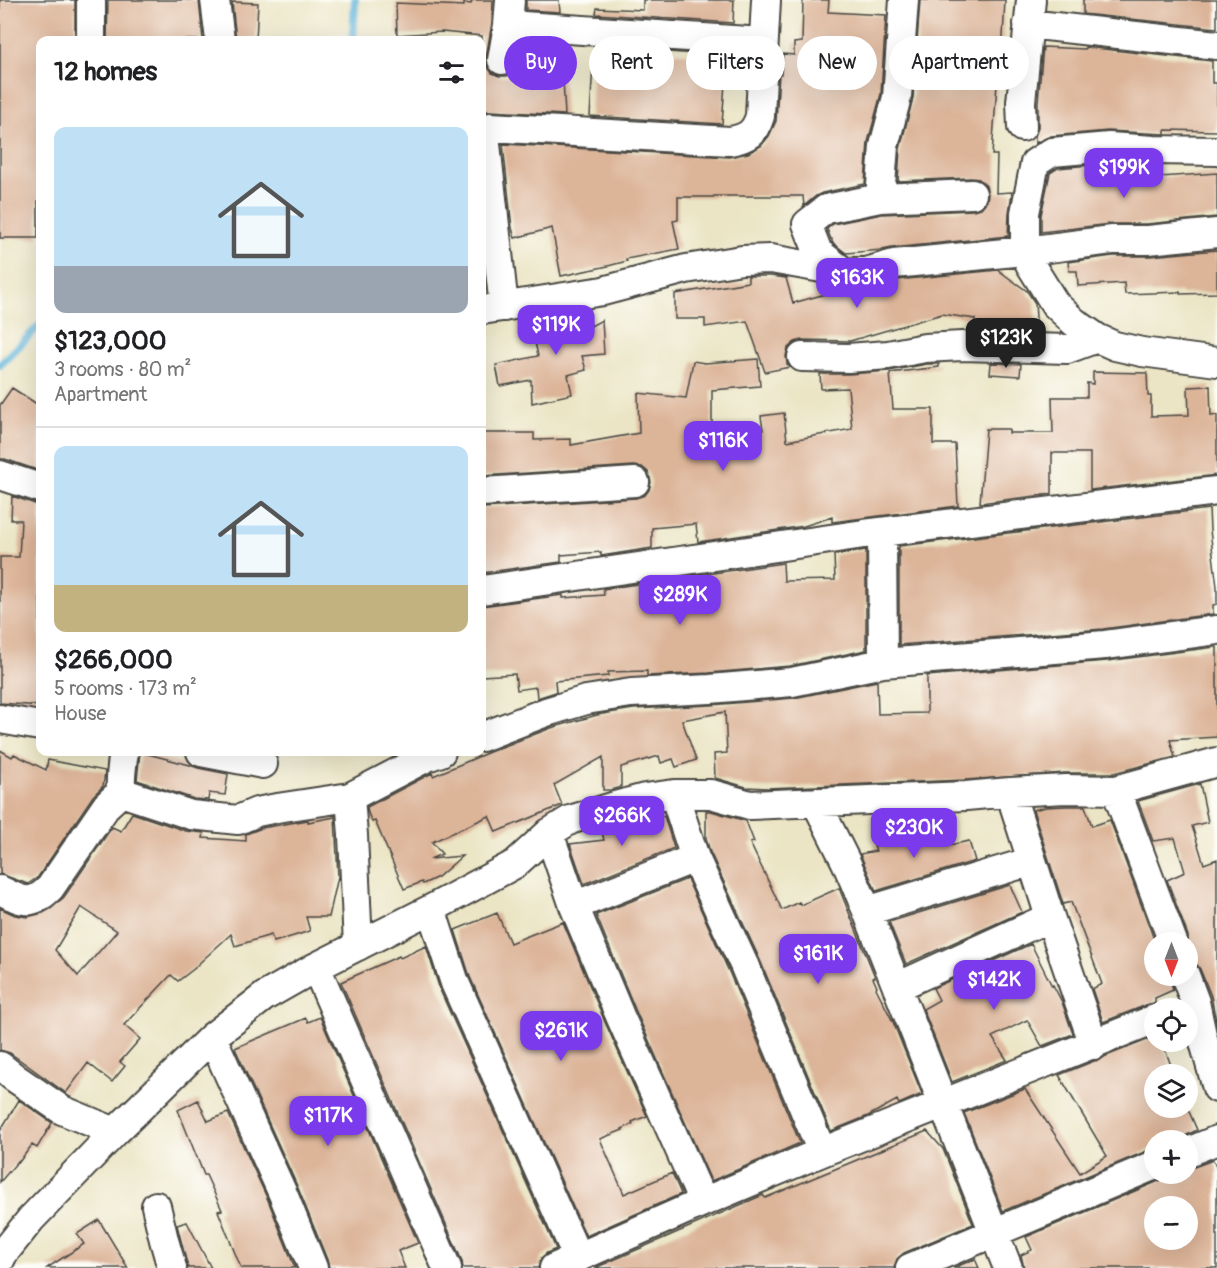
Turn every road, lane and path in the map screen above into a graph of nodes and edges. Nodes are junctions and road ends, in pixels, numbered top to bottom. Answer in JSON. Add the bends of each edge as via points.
{"nodes":[{"id":1,"x":91,"y":0,"type":"edge"},
{"id":2,"x":215,"y":0,"type":"edge"},
{"id":3,"x":766,"y":0,"type":"edge"},
{"id":4,"x":904,"y":0,"type":"edge"},
{"id":5,"x":509,"y":12,"type":"edge"},
{"id":6,"x":1030,"y":12,"type":"edge"},
{"id":7,"x":91,"y":36,"type":"edge"},
{"id":8,"x":220,"y":36,"type":"edge"},
{"id":9,"x":712,"y":36,"type":"edge"},
{"id":10,"x":763,"y":36,"type":"edge"},
{"id":11,"x":1217,"y":45,"type":"edge"},
{"id":12,"x":502,"y":60,"type":"dead end"},
{"id":13,"x":761,"y":90,"type":"edge"},
{"id":14,"x":1022,"y":127,"type":"dead end"},
{"id":15,"x":486,"y":134,"type":"edge"},
{"id":16,"x":1217,"y":152,"type":"edge"},
{"id":17,"x":486,"y":157,"type":"edge"},
{"id":18,"x":972,"y":194,"type":"dead end"},
{"id":19,"x":880,"y":198,"type":"junction"},
{"id":20,"x":1217,"y":233,"type":"edge"},
{"id":21,"x":1025,"y":250,"type":"junction"},
{"id":22,"x":844,"y":272,"type":"junction"},
{"id":23,"x":493,"y":309,"type":"edge"},
{"id":24,"x":1097,"y":338,"type":"junction"},
{"id":25,"x":801,"y":357,"type":"dead end"},
{"id":26,"x":1217,"y":362,"type":"edge"},
{"id":27,"x":0,"y":475,"type":"edge"},
{"id":28,"x":635,"y":483,"type":"dead end"},
{"id":29,"x":36,"y":487,"type":"edge"},
{"id":30,"x":1217,"y":491,"type":"edge"},
{"id":31,"x":486,"y":492,"type":"edge"},
{"id":32,"x":882,"y":532,"type":"junction"},
{"id":33,"x":486,"y":589,"type":"edge"},
{"id":34,"x":1217,"y":630,"type":"edge"},
{"id":35,"x":883,"y":663,"type":"junction"},
{"id":36,"x":0,"y":719,"type":"edge"},
{"id":37,"x":36,"y":725,"type":"edge"},
{"id":38,"x":486,"y":735,"type":"edge"},
{"id":39,"x":123,"y":756,"type":"edge"},
{"id":40,"x":243,"y":756,"type":"edge"},
{"id":41,"x":430,"y":756,"type":"edge"},
{"id":42,"x":264,"y":758,"type":"edge"},
{"id":43,"x":1217,"y":762,"type":"edge"},
{"id":44,"x":1116,"y":790,"type":"junction"},
{"id":45,"x":122,"y":792,"type":"junction"},
{"id":46,"x":1010,"y":792,"type":"junction"},
{"id":47,"x":675,"y":794,"type":"junction"},
{"id":48,"x":350,"y":797,"type":"junction"},
{"id":49,"x":816,"y":802,"type":"junction"},
{"id":50,"x":277,"y":808,"type":"junction"},
{"id":51,"x":549,"y":833,"type":"junction"},
{"id":52,"x":695,"y":858,"type":"junction"},
{"id":53,"x":1032,"y":861,"type":"junction"},
{"id":54,"x":0,"y":890,"type":"edge"},
{"id":55,"x":574,"y":906,"type":"junction"},
{"id":56,"x":430,"y":909,"type":"junction"},
{"id":57,"x":867,"y":911,"type":"junction"},
{"id":58,"x":1050,"y":917,"type":"junction"},
{"id":59,"x":1169,"y":932,"type":"edge"},
{"id":60,"x":358,"y":946,"type":"junction"},
{"id":61,"x":316,"y":967,"type":"junction"},
{"id":62,"x":897,"y":987,"type":"junction"},
{"id":63,"x":1198,"y":1002,"type":"edge"},
{"id":64,"x":1144,"y":1024,"type":"edge"},
{"id":65,"x":212,"y":1037,"type":"junction"},
{"id":66,"x":1094,"y":1045,"type":"junction"},
{"id":67,"x":0,"y":1066,"type":"edge"},
{"id":68,"x":1217,"y":1088,"type":"edge"},
{"id":69,"x":943,"y":1103,"type":"junction"},
{"id":70,"x":115,"y":1132,"type":"junction"},
{"id":71,"x":1217,"y":1140,"type":"edge"},
{"id":72,"x":1198,"y":1148,"type":"edge"},
{"id":73,"x":822,"y":1152,"type":"junction"},
{"id":74,"x":1144,"y":1170,"type":"edge"},
{"id":75,"x":703,"y":1202,"type":"junction"},
{"id":76,"x":156,"y":1206,"type":"dead end"},
{"id":77,"x":993,"y":1233,"type":"junction"},
{"id":78,"x":1,"y":1255,"type":"edge"},
{"id":79,"x":566,"y":1263,"type":"edge"},
{"id":80,"x":172,"y":1268,"type":"edge"},
{"id":81,"x":314,"y":1268,"type":"edge"},
{"id":82,"x":447,"y":1268,"type":"edge"},
{"id":83,"x":910,"y":1268,"type":"edge"},
{"id":84,"x":1008,"y":1268,"type":"edge"}],
"edges":[{"from":1,"to":7,"type":"street"},
{"from":2,"to":8,"type":"street"},
{"from":3,"to":10,"type":"street"},
{"from":4,"to":19,"type":"street","via":[[897,97],[884,146]]},
{"from":5,"to":9,"type":"street"},
{"from":5,"to":12,"type":"street"},
{"from":6,"to":11,"type":"street"},
{"from":6,"to":14,"type":"street"},
{"from":13,"to":15,"type":"street","via":[[760,116],[752,133],[730,141],[490,128]]},
{"from":16,"to":21,"type":"street","via":[[1109,147],[1052,152],[1035,163],[1025,213]]},
{"from":17,"to":23,"type":"street"},
{"from":18,"to":19,"type":"street"},
{"from":19,"to":22,"type":"street","via":[[826,209],[807,224],[818,252]]},
{"from":20,"to":21,"type":"street"},
{"from":21,"to":22,"type":"street"},
{"from":21,"to":24,"type":"street","via":[[1055,304]]},
{"from":22,"to":23,"type":"street","via":[[771,259],[742,260],[686,269],[603,291]]},
{"from":24,"to":25,"type":"street","via":[[1067,349],[962,346],[848,358]]},
{"from":24,"to":26,"type":"street","via":[[1142,352]]},
{"from":27,"to":29,"type":"street"},
{"from":28,"to":31,"type":"street"},
{"from":30,"to":32,"type":"street"},
{"from":32,"to":33,"type":"street"},
{"from":32,"to":35,"type":"street"},
{"from":34,"to":35,"type":"street","via":[[1105,645]]},
{"from":35,"to":38,"type":"street","via":[[792,682],[631,693],[586,700]]},
{"from":36,"to":37,"type":"street"},
{"from":39,"to":45,"type":"street"},
{"from":40,"to":42,"type":"street"},
{"from":41,"to":48,"type":"street"},
{"from":42,"to":50,"type":"street"},
{"from":43,"to":44,"type":"street"},
{"from":44,"to":46,"type":"street"},
{"from":44,"to":59,"type":"street"},
{"from":45,"to":50,"type":"street","via":[[191,815],[238,820]]},
{"from":45,"to":54,"type":"street","via":[[107,805],[40,898],[21,901]]},
{"from":46,"to":49,"type":"street"},
{"from":46,"to":53,"type":"street"},
{"from":47,"to":49,"type":"street","via":[[711,794],[750,805]]},
{"from":47,"to":51,"type":"street","via":[[615,806],[570,820]]},
{"from":47,"to":52,"type":"street"},
{"from":48,"to":50,"type":"street"},
{"from":48,"to":60,"type":"street"},
{"from":49,"to":57,"type":"street"},
{"from":51,"to":55,"type":"street"},
{"from":51,"to":56,"type":"street","via":[[515,864]]},
{"from":52,"to":55,"type":"street"},
{"from":52,"to":73,"type":"street"},
{"from":53,"to":57,"type":"street"},
{"from":53,"to":58,"type":"street"},
{"from":55,"to":75,"type":"street"},
{"from":56,"to":60,"type":"street"},
{"from":56,"to":79,"type":"street","via":[[455,983]]},
{"from":57,"to":62,"type":"street"},
{"from":58,"to":62,"type":"street"},
{"from":58,"to":66,"type":"street"},
{"from":60,"to":61,"type":"street"},
{"from":61,"to":65,"type":"street","via":[[265,996]]},
{"from":61,"to":82,"type":"street"},
{"from":62,"to":69,"type":"street"},
{"from":63,"to":68,"type":"street","via":[[1202,1035]]},
{"from":64,"to":66,"type":"street"},
{"from":65,"to":70,"type":"street"},
{"from":65,"to":81,"type":"street"},
{"from":66,"to":69,"type":"street"},
{"from":67,"to":70,"type":"street","via":[[62,1110]]},
{"from":69,"to":73,"type":"street"},
{"from":69,"to":77,"type":"street"},
{"from":70,"to":78,"type":"street"},
{"from":71,"to":72,"type":"street"},
{"from":73,"to":75,"type":"street"},
{"from":74,"to":77,"type":"street"},
{"from":75,"to":79,"type":"street"},
{"from":76,"to":80,"type":"street"},
{"from":77,"to":83,"type":"street"},
{"from":77,"to":84,"type":"street"}]}
